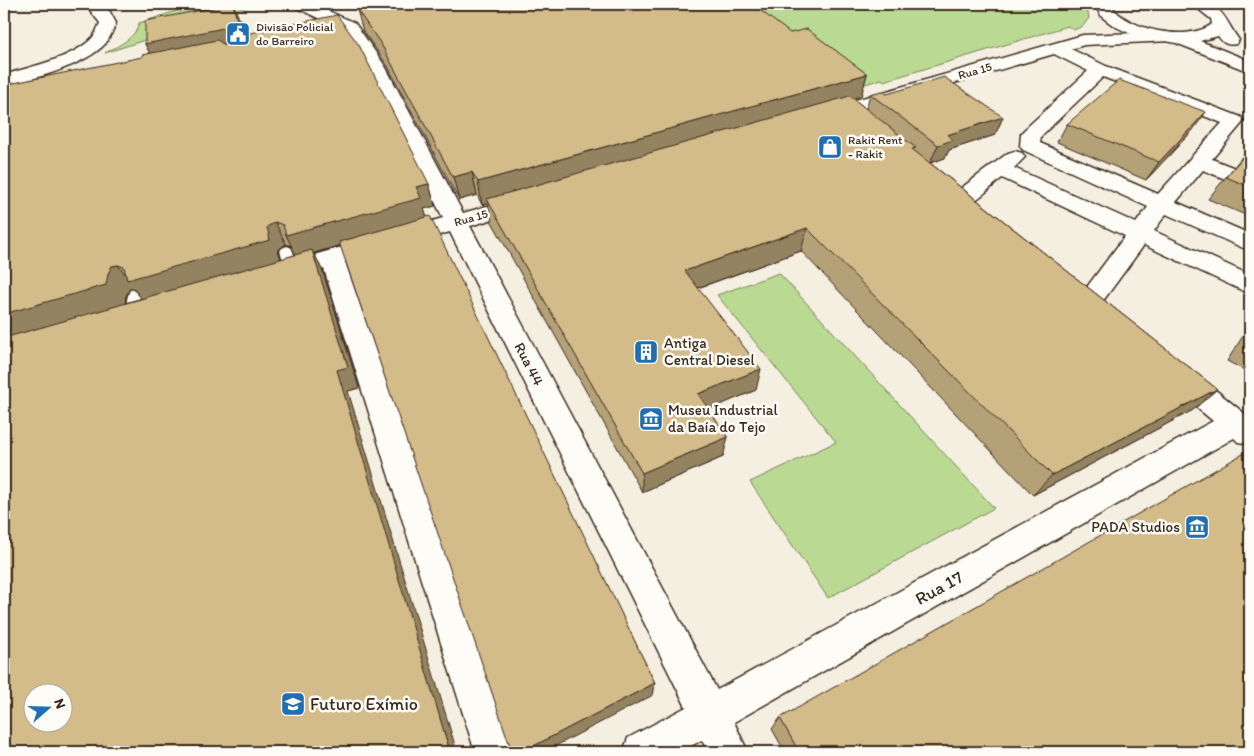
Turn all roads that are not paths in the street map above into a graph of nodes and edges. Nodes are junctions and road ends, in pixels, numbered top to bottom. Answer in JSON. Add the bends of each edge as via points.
{"nodes":[{"id":1,"x":93,"y":4,"type":"edge"},
{"id":2,"x":301,"y":4,"type":"edge"},
{"id":3,"x":1205,"y":5,"type":"edge"},
{"id":4,"x":1103,"y":6,"type":"edge"},
{"id":5,"x":358,"y":25,"type":"junction"},
{"id":6,"x":1221,"y":25,"type":"junction"},
{"id":7,"x":322,"y":33,"type":"edge"},
{"id":8,"x":1168,"y":37,"type":"junction"},
{"id":9,"x":1083,"y":40,"type":"junction"},
{"id":10,"x":1056,"y":48,"type":"junction"},
{"id":11,"x":1250,"y":58,"type":"edge"},
{"id":12,"x":1250,"y":67,"type":"edge"},
{"id":13,"x":1100,"y":70,"type":"junction"},
{"id":14,"x":4,"y":81,"type":"edge"},
{"id":15,"x":847,"y":109,"type":"junction"},
{"id":16,"x":801,"y":122,"type":"edge"},
{"id":17,"x":870,"y":127,"type":"edge"},
{"id":18,"x":1024,"y":150,"type":"junction"},
{"id":19,"x":1199,"y":161,"type":"junction"},
{"id":20,"x":1000,"y":169,"type":"junction"},
{"id":21,"x":1250,"y":182,"type":"edge"},
{"id":22,"x":544,"y":197,"type":"edge"},
{"id":23,"x":960,"y":200,"type":"edge"},
{"id":24,"x":1152,"y":218,"type":"junction"},
{"id":25,"x":456,"y":222,"type":"junction"},
{"id":26,"x":1250,"y":243,"type":"edge"},
{"id":27,"x":332,"y":258,"type":"junction"},
{"id":28,"x":265,"y":278,"type":"edge"},
{"id":29,"x":1250,"y":285,"type":"edge"},
{"id":30,"x":135,"y":294,"type":"edge"},
{"id":31,"x":1088,"y":303,"type":"edge"},
{"id":32,"x":134,"y":316,"type":"edge"},
{"id":33,"x":1162,"y":363,"type":"edge"},
{"id":34,"x":1243,"y":429,"type":"edge"},
{"id":35,"x":710,"y":714,"type":"junction"},
{"id":36,"x":494,"y":752,"type":"edge"},
{"id":37,"x":642,"y":752,"type":"edge"},
{"id":38,"x":729,"y":752,"type":"edge"}],
"edges":[{"from":1,"to":14,"type":"street","via":[[108,23],[98,42],[59,62]]},
{"from":2,"to":5,"type":"street","name":"Rua 44"},
{"from":3,"to":6,"type":"street","via":[[1218,17]]},
{"from":4,"to":8,"type":"street","via":[[1120,23]]},
{"from":4,"to":9,"type":"street","name":"Rua 15","via":[[1100,27]]},
{"from":5,"to":7,"type":"street"},
{"from":5,"to":25,"type":"street","name":"Rua 44"},
{"from":6,"to":8,"type":"street","name":"Rua 15","via":[[1216,32],[1204,37]]},
{"from":6,"to":11,"type":"street","via":[[1225,34]]},
{"from":8,"to":9,"type":"street","name":"Rua 15"},
{"from":8,"to":12,"type":"street","via":[[1211,50]]},
{"from":9,"to":10,"type":"street","name":"Rua 15"},
{"from":10,"to":13,"type":"street"},
{"from":10,"to":15,"type":"street","name":"Rua 15"},
{"from":13,"to":18,"type":"street","via":[[1031,134]]},
{"from":13,"to":19,"type":"street","via":[[1234,121]]},
{"from":15,"to":16,"type":"street","name":"Rua 15"},
{"from":15,"to":17,"type":"street"},
{"from":18,"to":20,"type":"street"},
{"from":18,"to":24,"type":"street"},
{"from":19,"to":21,"type":"street"},
{"from":19,"to":24,"type":"street"},
{"from":20,"to":23,"type":"street"},
{"from":20,"to":24,"type":"street"},
{"from":22,"to":25,"type":"street","name":"Rua 15"},
{"from":24,"to":26,"type":"street"},
{"from":24,"to":29,"type":"street"},
{"from":24,"to":31,"type":"street"},
{"from":25,"to":27,"type":"street","name":"Rua 15"},
{"from":25,"to":35,"type":"street","name":"Rua 44"},
{"from":27,"to":28,"type":"street","name":"Rua 15","via":[[289,260]]},
{"from":27,"to":36,"type":"street"},
{"from":30,"to":32,"type":"lane"},
{"from":33,"to":34,"type":"street"},
{"from":34,"to":35,"type":"street","name":"Rua 17"},
{"from":35,"to":37,"type":"street","name":"Rua 17"},
{"from":35,"to":38,"type":"street","name":"Rua 44"}]}
